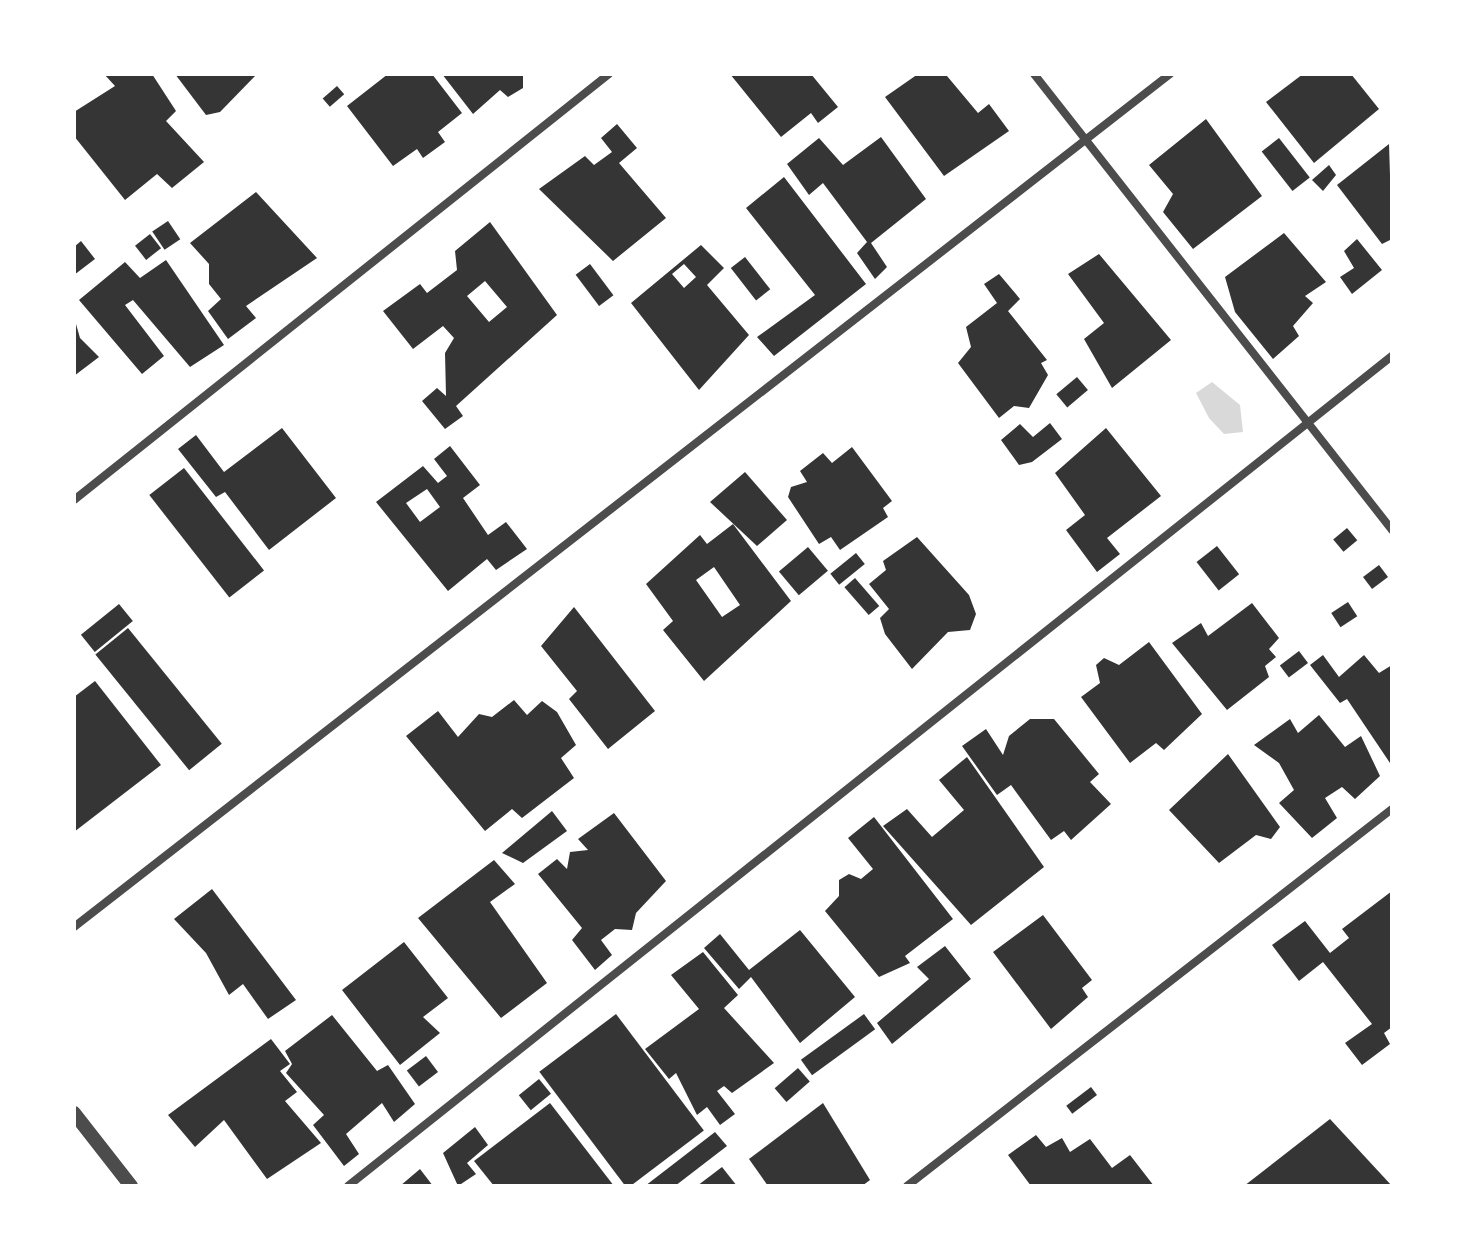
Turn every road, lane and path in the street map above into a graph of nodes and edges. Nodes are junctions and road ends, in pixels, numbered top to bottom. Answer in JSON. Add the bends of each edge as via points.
{"nodes":[{"id":1,"x":609,"y":74,"type":"edge"},
{"id":2,"x":1034,"y":74,"type":"edge"},
{"id":3,"x":1170,"y":74,"type":"edge"},
{"id":4,"x":1085,"y":139,"type":"junction"},
{"id":5,"x":1392,"y":356,"type":"edge"},
{"id":6,"x":1308,"y":423,"type":"junction"},
{"id":7,"x":74,"y":500,"type":"edge"},
{"id":8,"x":1392,"y":530,"type":"edge"},
{"id":9,"x":1392,"y":809,"type":"edge"},
{"id":10,"x":74,"y":927,"type":"edge"},
{"id":11,"x":74,"y":1113,"type":"edge"},
{"id":12,"x":131,"y":1186,"type":"edge"},
{"id":13,"x":348,"y":1186,"type":"edge"},
{"id":14,"x":907,"y":1186,"type":"edge"}],
"edges":[{"from":1,"to":7,"type":"street"},
{"from":2,"to":4,"type":"street"},
{"from":3,"to":4,"type":"street"},
{"from":4,"to":6,"type":"street"},
{"from":4,"to":10,"type":"street"},
{"from":5,"to":6,"type":"street"},
{"from":6,"to":8,"type":"street"},
{"from":6,"to":13,"type":"street"},
{"from":9,"to":14,"type":"street"},
{"from":11,"to":12,"type":"street"}]}
